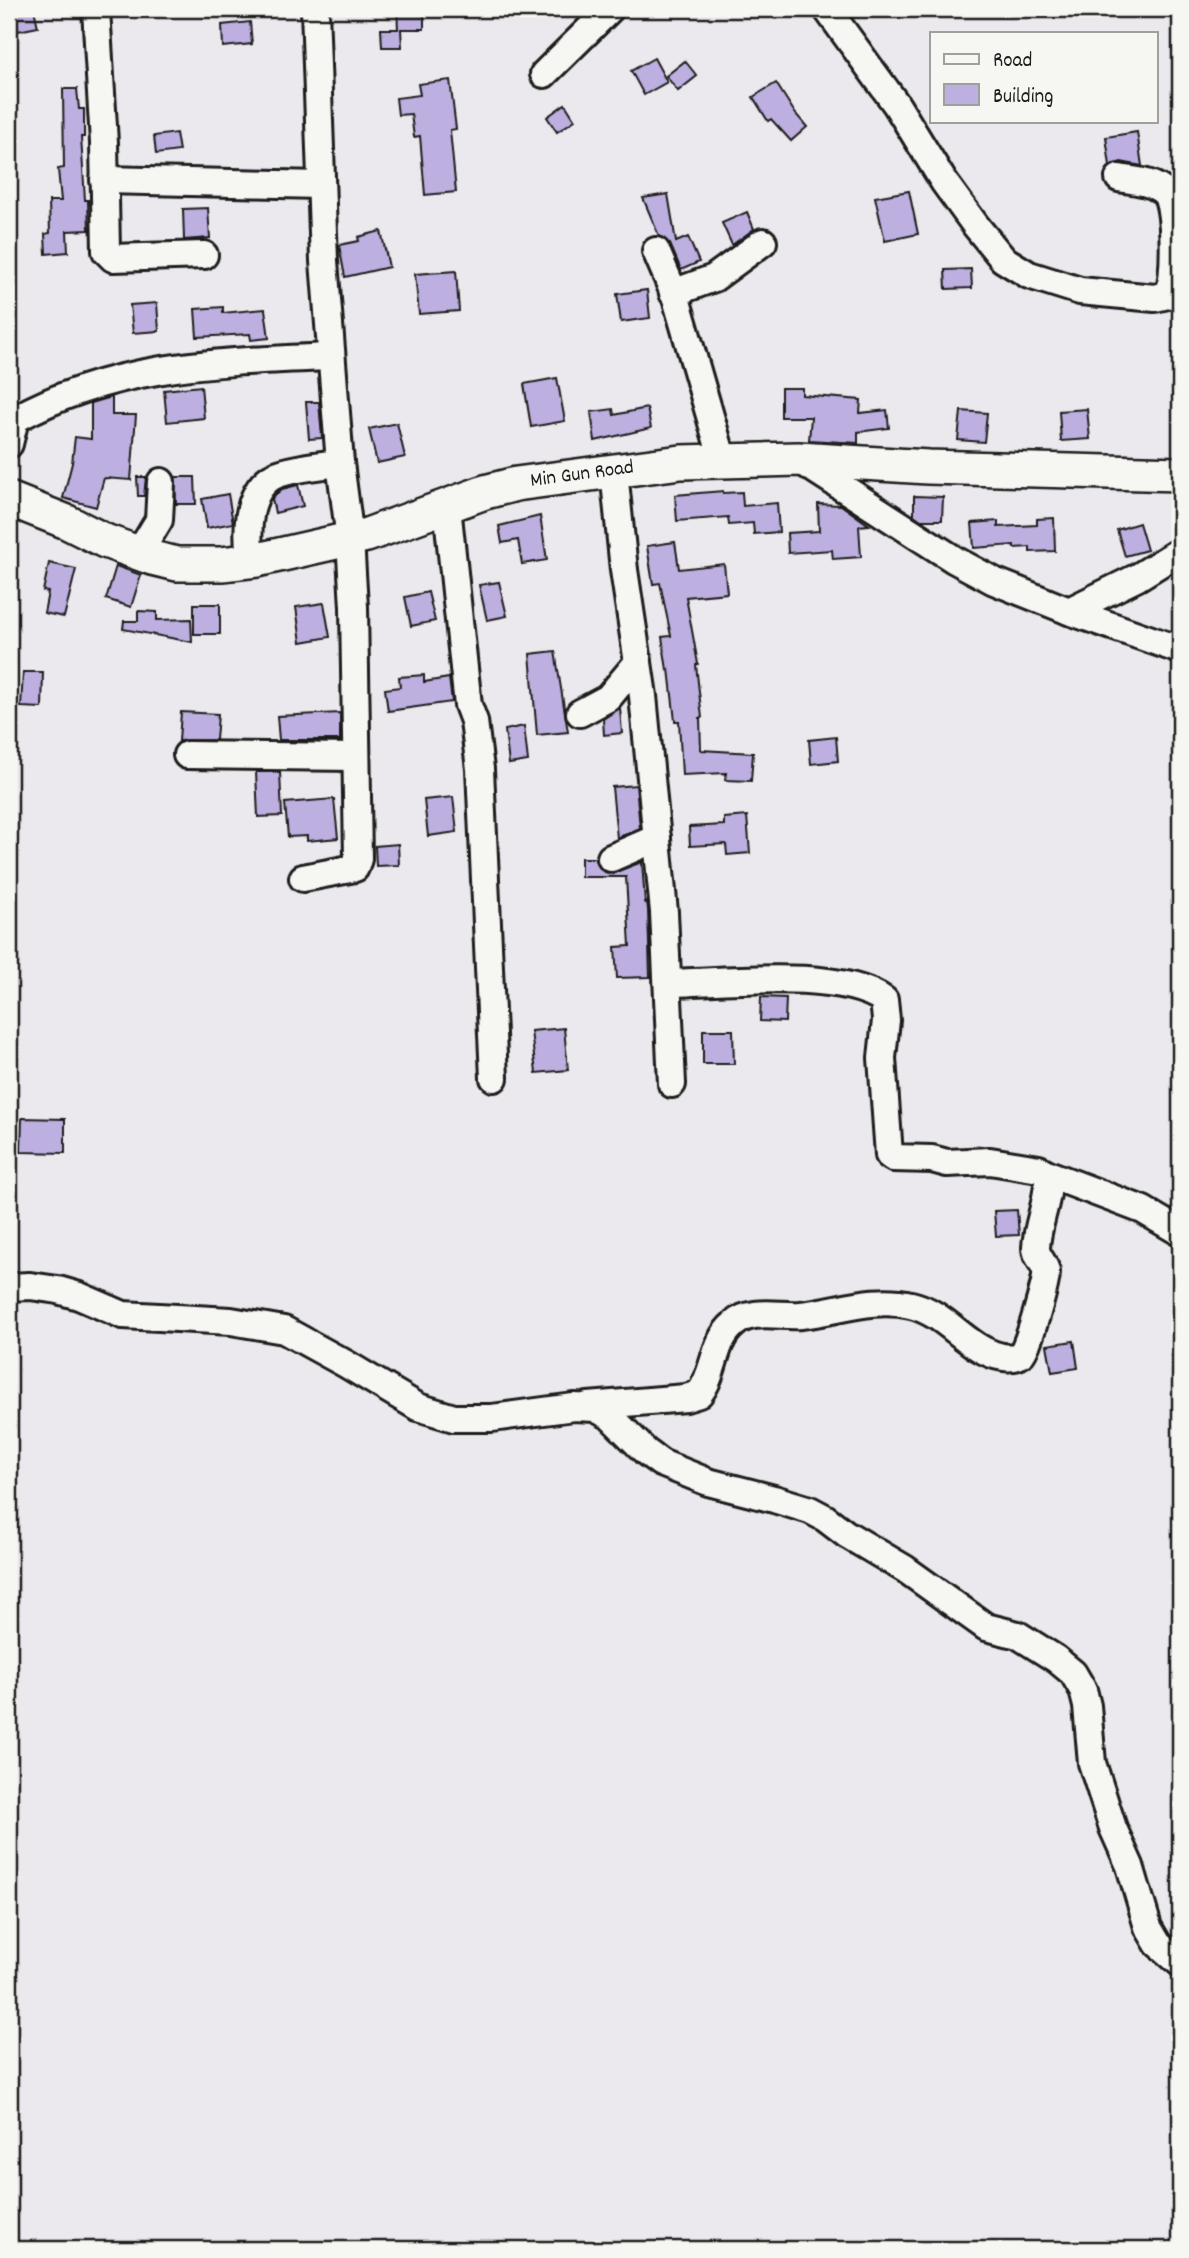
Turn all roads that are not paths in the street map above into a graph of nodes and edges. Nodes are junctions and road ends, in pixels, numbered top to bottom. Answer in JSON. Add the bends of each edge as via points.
{"nodes":[{"id":1,"x":96,"y":9,"type":"edge"},
{"id":2,"x":315,"y":9,"type":"edge"},
{"id":3,"x":610,"y":9,"type":"edge"},
{"id":4,"x":828,"y":9,"type":"edge"},
{"id":5,"x":544,"y":74,"type":"dead end"},
{"id":6,"x":1119,"y":178,"type":"dead end"},
{"id":7,"x":104,"y":180,"type":"junction"},
{"id":8,"x":321,"y":185,"type":"junction"},
{"id":9,"x":764,"y":242,"type":"dead end"},
{"id":10,"x":656,"y":251,"type":"dead end"},
{"id":11,"x":204,"y":255,"type":"dead end"},
{"id":12,"x":674,"y":293,"type":"junction"},
{"id":13,"x":331,"y":357,"type":"junction"},
{"id":14,"x":9,"y":444,"type":"edge"},
{"id":15,"x":799,"y":459,"type":"junction"},
{"id":16,"x":723,"y":461,"type":"junction"},
{"id":17,"x":340,"y":463,"type":"junction"},
{"id":18,"x":614,"y":471,"type":"junction"},
{"id":19,"x":1180,"y":474,"type":"edge"},
{"id":20,"x":161,"y":482,"type":"dead end"},
{"id":21,"x":9,"y":499,"type":"edge"},
{"id":22,"x":447,"y":506,"type":"junction"},
{"id":23,"x":350,"y":539,"type":"junction"},
{"id":24,"x":1180,"y":551,"type":"edge"},
{"id":25,"x":139,"y":554,"type":"junction"},
{"id":26,"x":250,"y":561,"type":"junction"},
{"id":27,"x":1069,"y":611,"type":"junction"},
{"id":28,"x":1180,"y":650,"type":"edge"},
{"id":29,"x":638,"y":663,"type":"junction"},
{"id":30,"x":580,"y":713,"type":"dead end"},
{"id":31,"x":187,"y":755,"type":"dead end"},
{"id":32,"x":356,"y":757,"type":"junction"},
{"id":33,"x":657,"y":838,"type":"junction"},
{"id":34,"x":611,"y":858,"type":"dead end"},
{"id":35,"x":303,"y":878,"type":"dead end"},
{"id":36,"x":668,"y":984,"type":"junction"},
{"id":37,"x":494,"y":1078,"type":"dead end"},
{"id":38,"x":672,"y":1084,"type":"dead end"},
{"id":39,"x":1048,"y":1174,"type":"junction"},
{"id":40,"x":1180,"y":1232,"type":"edge"},
{"id":41,"x":9,"y":1287,"type":"edge"},
{"id":42,"x":584,"y":1406,"type":"junction"},
{"id":43,"x":1180,"y":1963,"type":"edge"}],
"edges":[{"from":1,"to":7,"type":"street"},
{"from":2,"to":8,"type":"street"},
{"from":3,"to":5,"type":"street"},
{"from":4,"to":6,"type":"street","via":[[896,104],[944,182],[976,226],[1016,268],[1080,291],[1155,298],[1168,295],[1172,207],[1153,185]]},
{"from":7,"to":8,"type":"street"},
{"from":7,"to":11,"type":"street","via":[[105,243],[110,256]]},
{"from":8,"to":13,"type":"street"},
{"from":9,"to":12,"type":"street","via":[[714,278]]},
{"from":10,"to":12,"type":"street"},
{"from":12,"to":16,"type":"street"},
{"from":13,"to":14,"type":"street","via":[[217,362],[124,376],[15,419]]},
{"from":13,"to":17,"type":"street"},
{"from":15,"to":16,"type":"street","name":"Min Gun Road"},
{"from":15,"to":19,"type":"street","name":"Min Gun Road"},
{"from":15,"to":27,"type":"street","via":[[955,561]]},
{"from":16,"to":18,"type":"street","name":"Min Gun Road"},
{"from":17,"to":23,"type":"street"},
{"from":17,"to":26,"type":"street","via":[[271,478],[259,490],[248,522]]},
{"from":18,"to":22,"type":"street","name":"Min Gun Road","via":[[516,484]]},
{"from":18,"to":29,"type":"street"},
{"from":20,"to":25,"type":"street","via":[[159,520]]},
{"from":21,"to":25,"type":"street","name":"Min Gun Road"},
{"from":22,"to":23,"type":"street","name":"Min Gun Road"},
{"from":22,"to":37,"type":"street","via":[[468,705],[480,769]]},
{"from":23,"to":26,"type":"street","name":"Min Gun Road"},
{"from":23,"to":32,"type":"street"},
{"from":24,"to":27,"type":"street"},
{"from":25,"to":26,"type":"street","name":"Min Gun Road","via":[[177,564]]},
{"from":27,"to":28,"type":"street"},
{"from":29,"to":30,"type":"street","via":[[608,698]]},
{"from":29,"to":33,"type":"street"},
{"from":31,"to":32,"type":"street"},
{"from":32,"to":35,"type":"street","via":[[357,866]]},
{"from":33,"to":34,"type":"street"},
{"from":33,"to":36,"type":"street"},
{"from":36,"to":38,"type":"street"},
{"from":36,"to":39,"type":"street","via":[[815,979],[880,997],[886,1008],[882,1058],[890,1157],[998,1162]]},
{"from":39,"to":40,"type":"street","via":[[1143,1210]]},
{"from":39,"to":42,"type":"street","via":[[1036,1251],[1046,1280],[1021,1355],[991,1353],[937,1315],[900,1302],[802,1315],[761,1315],[735,1322],[728,1329],[699,1394]]},
{"from":41,"to":42,"type":"street","via":[[58,1290],[123,1315],[231,1321],[284,1330],[418,1407],[454,1418]]},
{"from":42,"to":43,"type":"street","via":[[602,1410],[661,1463],[825,1518],[986,1627],[1018,1635],[1073,1673],[1087,1706],[1092,1763],[1149,1927],[1158,1944]]}]}
